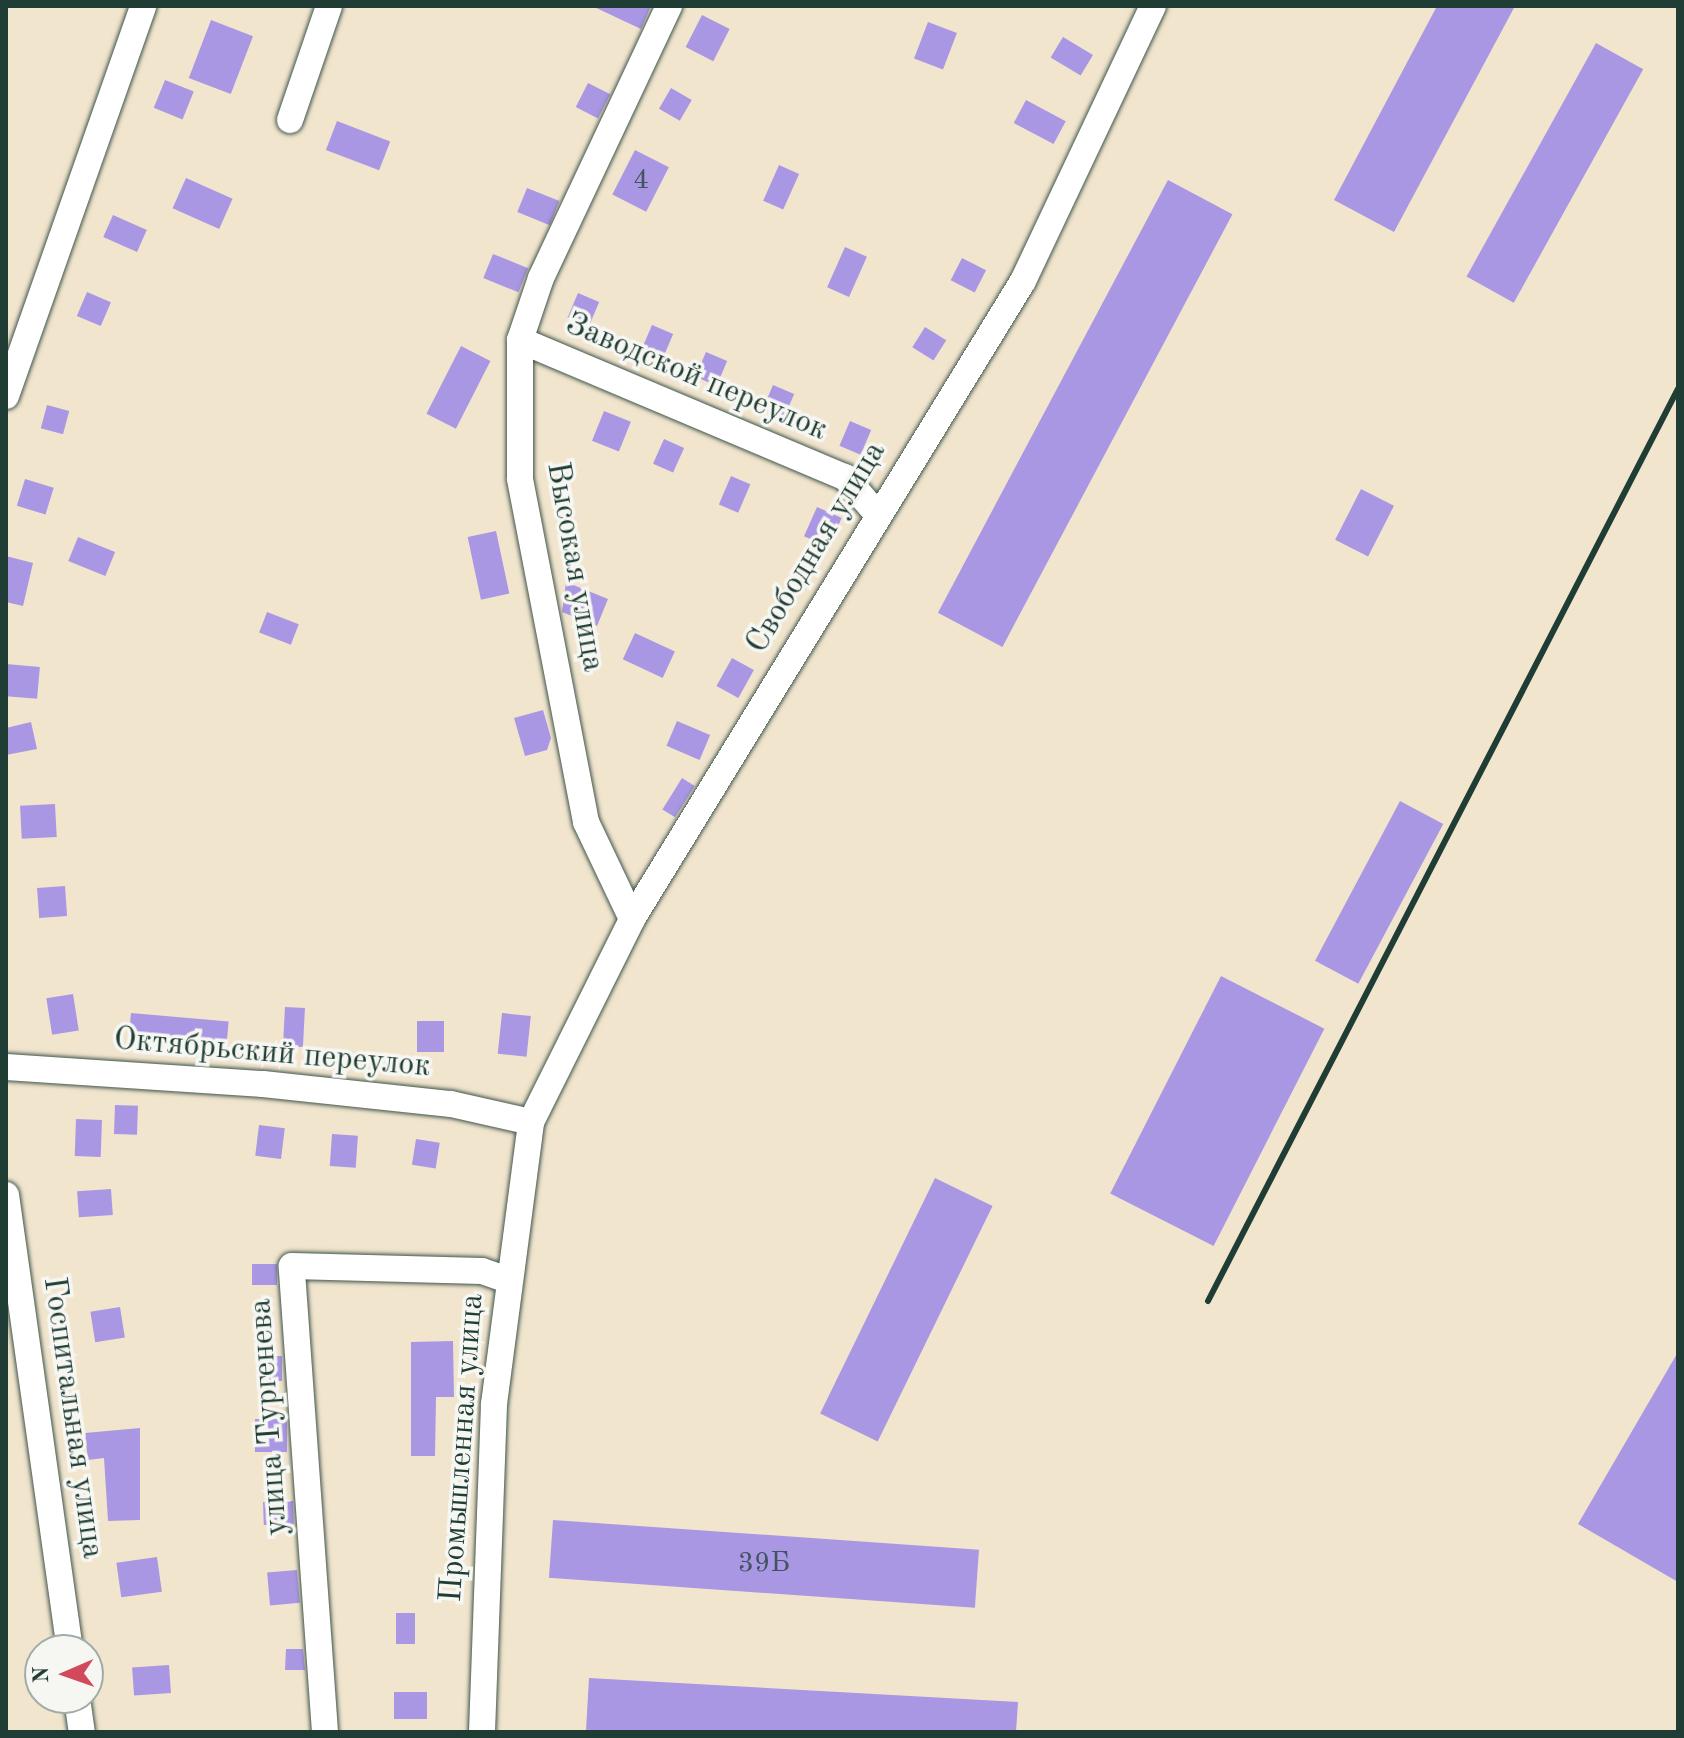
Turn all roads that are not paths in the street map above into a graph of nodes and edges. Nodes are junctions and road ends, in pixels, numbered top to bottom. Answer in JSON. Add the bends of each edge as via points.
{"nodes":[{"id":1,"x":143,"y":6,"type":"edge"},
{"id":2,"x":329,"y":6,"type":"edge"},
{"id":3,"x":669,"y":6,"type":"edge"},
{"id":4,"x":1153,"y":6,"type":"edge"},
{"id":5,"x":290,"y":120,"type":"dead end"},
{"id":6,"x":520,"y":340,"type":"junction"},
{"id":7,"x":6,"y":396,"type":"edge"},
{"id":8,"x":877,"y":514,"type":"junction"},
{"id":9,"x":632,"y":919,"type":"junction"},
{"id":10,"x":6,"y":1067,"type":"edge"},
{"id":11,"x":531,"y":1122,"type":"junction"},
{"id":12,"x":6,"y":1195,"type":"edge"},
{"id":13,"x":508,"y":1280,"type":"junction"},
{"id":14,"x":68,"y":1634,"type":"edge"},
{"id":15,"x":325,"y":1732,"type":"edge"},
{"id":16,"x":482,"y":1732,"type":"edge"}],
"edges":[{"from":1,"to":7,"type":"street"},
{"from":2,"to":5,"type":"street"},
{"from":3,"to":6,"type":"street","name":"Высокая улица","via":[[541,278]]},
{"from":4,"to":8,"type":"street","name":"Свободная улица","via":[[1023,281]]},
{"from":6,"to":8,"type":"street","name":"Заводской переулок","via":[[845,477]]},
{"from":6,"to":9,"type":"street","name":"Высокая улица","via":[[520,478],[586,822]]},
{"from":8,"to":9,"type":"street","name":"Свободная улица"},
{"from":9,"to":11,"type":"street","name":"Свободная улица"},
{"from":10,"to":11,"type":"street","name":"Октябрьский переулок","via":[[451,1104]]},
{"from":11,"to":13,"type":"street","name":"Промышленная улица"},
{"from":12,"to":14,"type":"street","name":"Госпитальная улица"},
{"from":13,"to":15,"type":"street","name":"улица Тургенева","via":[[482,1271],[292,1266]]},
{"from":13,"to":16,"type":"street","name":"Промышленная улица","via":[[494,1404]]}]}
